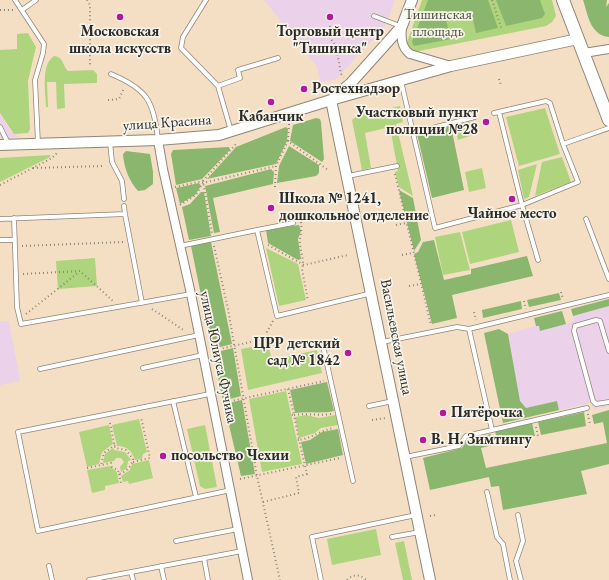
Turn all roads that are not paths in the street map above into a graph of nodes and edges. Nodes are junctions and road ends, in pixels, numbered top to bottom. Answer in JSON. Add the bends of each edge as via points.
{"nodes":[{"id":1,"x":15,"y":0,"type":"edge"},
{"id":2,"x":36,"y":0,"type":"edge"},
{"id":3,"x":206,"y":0,"type":"edge"},
{"id":4,"x":412,"y":0,"type":"edge"},
{"id":5,"x":563,"y":0,"type":"edge"},
{"id":6,"x":22,"y":10,"type":"junction"},
{"id":7,"x":374,"y":16,"type":"dead end"},
{"id":8,"x":402,"y":26,"type":"junction"},
{"id":9,"x":578,"y":39,"type":"junction"},
{"id":10,"x":609,"y":49,"type":"edge"},
{"id":11,"x":584,"y":53,"type":"junction"},
{"id":12,"x":278,"y":58,"type":"dead end"},
{"id":13,"x":451,"y":66,"type":"junction"},
{"id":14,"x":112,"y":74,"type":"dead end"},
{"id":15,"x":401,"y":80,"type":"junction"},
{"id":16,"x":218,"y":86,"type":"junction"},
{"id":17,"x":331,"y":100,"type":"junction"},
{"id":18,"x":475,"y":118,"type":"dead end"},
{"id":19,"x":609,"y":120,"type":"edge"},
{"id":20,"x":0,"y":127,"type":"edge"},
{"id":21,"x":609,"y":128,"type":"edge"},
{"id":22,"x":231,"y":131,"type":"junction"},
{"id":23,"x":414,"y":133,"type":"junction"},
{"id":24,"x":158,"y":140,"type":"junction"},
{"id":25,"x":110,"y":141,"type":"junction"},
{"id":26,"x":38,"y":144,"type":"junction"},
{"id":27,"x":563,"y":144,"type":"junction"},
{"id":28,"x":5,"y":145,"type":"edge"},
{"id":29,"x":395,"y":166,"type":"road end"},
{"id":30,"x":348,"y":177,"type":"junction"},
{"id":31,"x":124,"y":199,"type":"dead end"},
{"id":32,"x":522,"y":205,"type":"junction"},
{"id":33,"x":124,"y":206,"type":"dead end"},
{"id":34,"x":125,"y":214,"type":"junction"},
{"id":35,"x":14,"y":218,"type":"junction"},
{"id":36,"x":0,"y":219,"type":"edge"},
{"id":37,"x":586,"y":219,"type":"dead end"},
{"id":38,"x":293,"y":223,"type":"dead end"},
{"id":39,"x":257,"y":230,"type":"junction"},
{"id":40,"x":0,"y":240,"type":"edge"},
{"id":41,"x":15,"y":240,"type":"junction"},
{"id":42,"x":180,"y":246,"type":"junction"},
{"id":43,"x":538,"y":260,"type":"dead end"},
{"id":44,"x":609,"y":279,"type":"edge"},
{"id":45,"x":372,"y":293,"type":"junction"},
{"id":46,"x":191,"y":294,"type":"junction"},
{"id":47,"x":609,"y":295,"type":"edge"},
{"id":48,"x":142,"y":303,"type":"junction"},
{"id":49,"x":469,"y":329,"type":"junction"},
{"id":50,"x":196,"y":336,"type":"junction"},
{"id":51,"x":382,"y":342,"type":"junction"},
{"id":52,"x":323,"y":346,"type":"dead end"},
{"id":53,"x":609,"y":348,"type":"edge"},
{"id":54,"x":203,"y":355,"type":"junction"},
{"id":55,"x":143,"y":368,"type":"dead end"},
{"id":56,"x":40,"y":369,"type":"dead end"},
{"id":57,"x":211,"y":394,"type":"junction"},
{"id":58,"x":173,"y":401,"type":"junction"},
{"id":59,"x":394,"y":401,"type":"junction"},
{"id":60,"x":609,"y":402,"type":"edge"},
{"id":61,"x":369,"y":406,"type":"dead end"},
{"id":62,"x":587,"y":408,"type":"road end"},
{"id":63,"x":344,"y":411,"type":"dead end"},
{"id":64,"x":339,"y":412,"type":"junction"},
{"id":65,"x":492,"y":430,"type":"junction"},
{"id":66,"x":405,"y":457,"type":"junction"},
{"id":67,"x":353,"y":481,"type":"dead end"},
{"id":68,"x":231,"y":490,"type":"junction"},
{"id":69,"x":487,"y":492,"type":"dead end"},
{"id":70,"x":196,"y":497,"type":"junction"},
{"id":71,"x":416,"y":515,"type":"junction"},
{"id":72,"x":518,"y":515,"type":"dead end"},
{"id":73,"x":238,"y":529,"type":"junction"},
{"id":74,"x":420,"y":532,"type":"junction"},
{"id":75,"x":392,"y":537,"type":"dead end"},
{"id":76,"x":176,"y":542,"type":"dead end"},
{"id":77,"x":243,"y":551,"type":"junction"},
{"id":78,"x":204,"y":558,"type":"junction"},
{"id":79,"x":49,"y":566,"type":"dead end"},
{"id":80,"x":161,"y":566,"type":"junction"},
{"id":81,"x":131,"y":572,"type":"junction"},
{"id":82,"x":115,"y":578,"type":"edge"},
{"id":83,"x":52,"y":580,"type":"edge"},
{"id":84,"x":89,"y":580,"type":"edge"},
{"id":85,"x":132,"y":580,"type":"edge"},
{"id":86,"x":164,"y":580,"type":"edge"},
{"id":87,"x":208,"y":580,"type":"edge"},
{"id":88,"x":248,"y":580,"type":"edge"},
{"id":89,"x":321,"y":580,"type":"edge"},
{"id":90,"x":430,"y":580,"type":"edge"},
{"id":91,"x":510,"y":580,"type":"edge"},
{"id":92,"x":521,"y":580,"type":"edge"}],
"edges":[{"from":1,"to":6,"type":"lane"},
{"from":2,"to":6,"type":"lane"},
{"from":3,"to":16,"type":"lane","via":[[183,37],[181,48]]},
{"from":4,"to":8,"type":"street"},
{"from":5,"to":9,"type":"main road"},
{"from":6,"to":26,"type":"lane","via":[[42,40],[44,49],[35,80]]},
{"from":7,"to":8,"type":"lane"},
{"from":8,"to":13,"type":"street","via":[[402,40],[406,51]]},
{"from":8,"to":17,"type":"street","via":[[350,84]]},
{"from":9,"to":11,"type":"main road"},
{"from":9,"to":13,"type":"street"},
{"from":10,"to":11,"type":"street"},
{"from":11,"to":19,"type":"main road"},
{"from":12,"to":16,"type":"lane","via":[[238,70],[240,78]]},
{"from":13,"to":15,"type":"street"},
{"from":14,"to":24,"type":"lane","via":[[128,81],[149,99]]},
{"from":15,"to":17,"type":"street"},
{"from":15,"to":23,"type":"lane"},
{"from":16,"to":22,"type":"lane"},
{"from":17,"to":22,"type":"street","name":"улица Красина"},
{"from":17,"to":30,"type":"street","name":"Васильевская улица"},
{"from":18,"to":23,"type":"lane"},
{"from":20,"to":28,"type":"lane"},
{"from":21,"to":27,"type":"lane"},
{"from":22,"to":24,"type":"street","name":"улица Красина","via":[[219,135]]},
{"from":23,"to":32,"type":"lane","via":[[435,228]]},
{"from":24,"to":25,"type":"street","name":"улица Красина"},
{"from":24,"to":42,"type":"street","name":"улица Юлиуса Фучика"},
{"from":25,"to":26,"type":"street","name":"улица Красина"},
{"from":25,"to":31,"type":"lane","via":[[112,162],[122,180]]},
{"from":26,"to":28,"type":"street","name":"улица Красина"},
{"from":27,"to":32,"type":"lane","via":[[578,182]]},
{"from":27,"to":32,"type":"lane","via":[[550,103],[546,101],[497,112]]},
{"from":29,"to":30,"type":"lane"},
{"from":30,"to":45,"type":"street","name":"Васильевская улица"},
{"from":32,"to":43,"type":"lane"},
{"from":33,"to":34,"type":"lane"},
{"from":34,"to":35,"type":"lane"},
{"from":34,"to":48,"type":"lane"},
{"from":35,"to":36,"type":"lane"},
{"from":35,"to":41,"type":"lane"},
{"from":37,"to":44,"type":"lane"},
{"from":38,"to":39,"type":"lane"},
{"from":39,"to":42,"type":"lane"},
{"from":39,"to":45,"type":"lane","via":[[277,316]]},
{"from":40,"to":41,"type":"lane"},
{"from":41,"to":48,"type":"lane","via":[[17,307],[22,324]]},
{"from":42,"to":46,"type":"street","name":"улица Юлиуса Фучика"},
{"from":45,"to":51,"type":"street","name":"Васильевская улица"},
{"from":46,"to":48,"type":"lane"},
{"from":46,"to":50,"type":"street","name":"улица Юлиуса Фучика"},
{"from":47,"to":49,"type":"lane"},
{"from":49,"to":51,"type":"lane","via":[[457,327]]},
{"from":49,"to":65,"type":"lane"},
{"from":50,"to":54,"type":"street","name":"улица Юлиуса Фучика"},
{"from":50,"to":56,"type":"lane"},
{"from":51,"to":59,"type":"street","name":"Васильевская улица"},
{"from":52,"to":64,"type":"lane"},
{"from":53,"to":60,"type":"lane","via":[[600,321],[575,326],[574,331],[593,401],[596,404]]},
{"from":54,"to":55,"type":"lane"},
{"from":54,"to":57,"type":"street","name":"улица Юлиуса Фучика"},
{"from":57,"to":58,"type":"lane"},
{"from":57,"to":68,"type":"street","name":"улица Юлиуса Фучика"},
{"from":58,"to":70,"type":"lane"},
{"from":58,"to":70,"type":"lane","via":[[18,432],[38,531]]},
{"from":59,"to":61,"type":"lane"},
{"from":59,"to":66,"type":"street","name":"Васильевская улица"},
{"from":62,"to":65,"type":"lane"},
{"from":63,"to":64,"type":"lane"},
{"from":64,"to":67,"type":"lane"},
{"from":65,"to":66,"type":"lane","via":[[466,436],[459,446]]},
{"from":66,"to":71,"type":"street","name":"Васильевская улица"},
{"from":68,"to":70,"type":"lane"},
{"from":68,"to":73,"type":"street","name":"улица Юлиуса Фучика"},
{"from":69,"to":91,"type":"lane","via":[[497,537],[503,544]]},
{"from":71,"to":74,"type":"street","name":"Васильевская улица"},
{"from":71,"to":89,"type":"lane","via":[[312,537]]},
{"from":72,"to":92,"type":"lane","via":[[523,541],[516,560]]},
{"from":73,"to":76,"type":"lane"},
{"from":73,"to":77,"type":"street","name":"улица Юлиуса Фучика"},
{"from":74,"to":75,"type":"lane"},
{"from":74,"to":90,"type":"street","name":"Васильевская улица"},
{"from":77,"to":78,"type":"lane"},
{"from":77,"to":88,"type":"street","name":"улица Юлиуса Фучика"},
{"from":78,"to":80,"type":"lane"},
{"from":78,"to":87,"type":"lane"},
{"from":79,"to":83,"type":"lane"},
{"from":80,"to":81,"type":"lane"},
{"from":80,"to":86,"type":"lane"},
{"from":81,"to":82,"type":"lane"},
{"from":81,"to":85,"type":"lane"},
{"from":82,"to":84,"type":"lane"}]}
